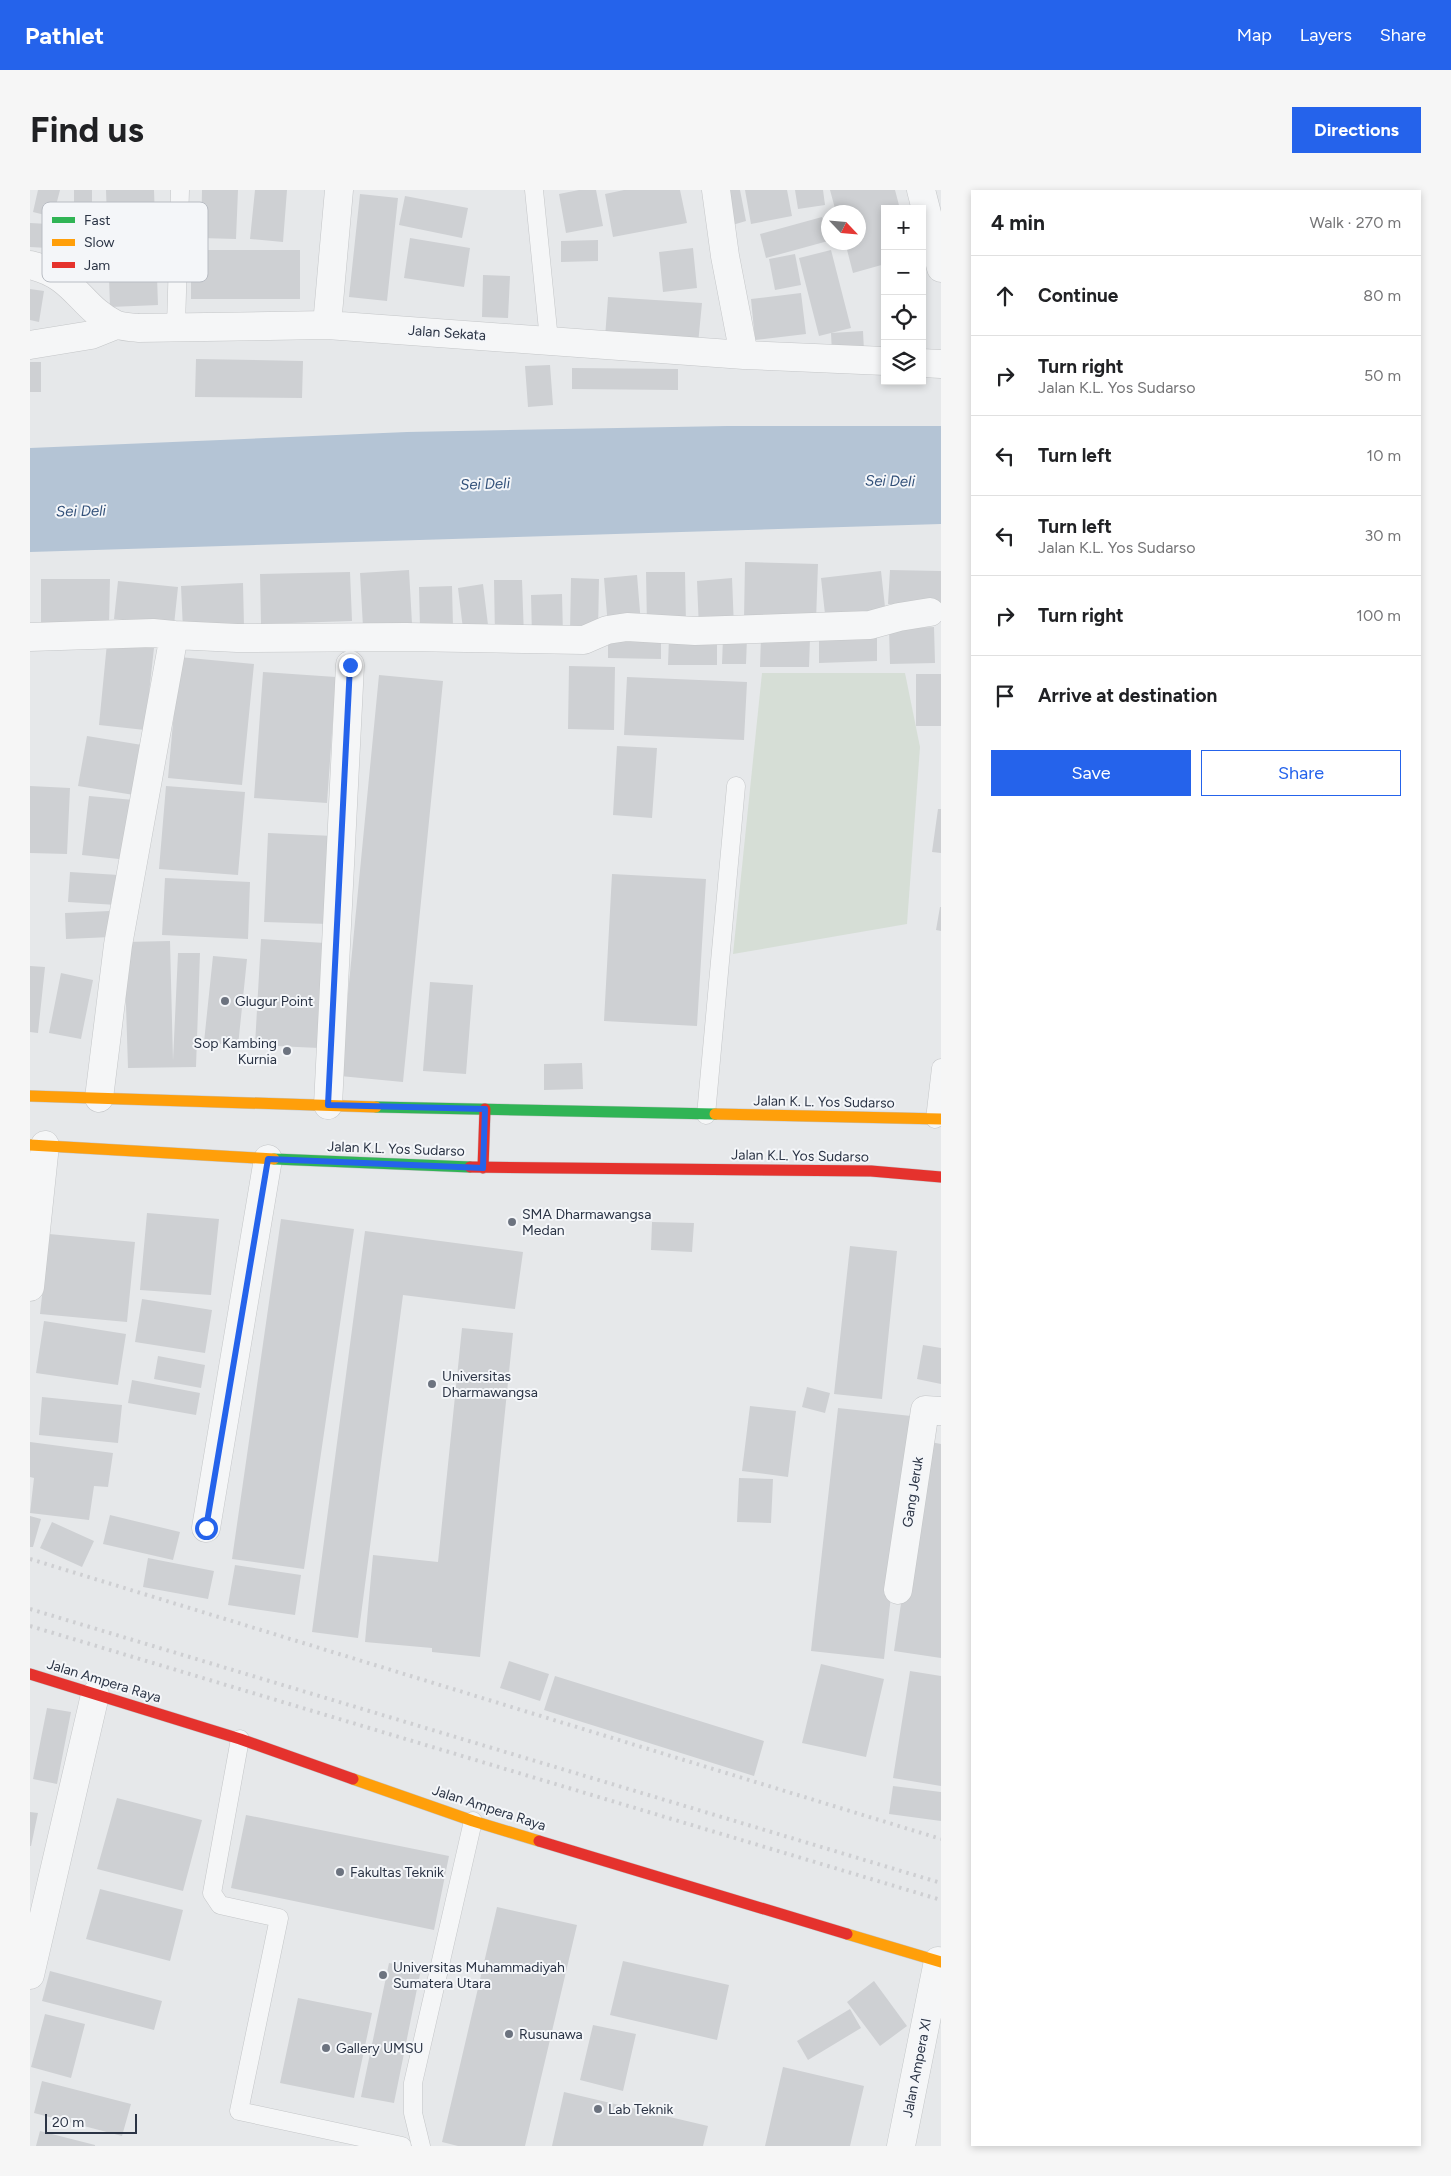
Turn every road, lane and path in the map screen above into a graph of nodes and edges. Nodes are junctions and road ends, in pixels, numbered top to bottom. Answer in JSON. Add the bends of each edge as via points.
{"nodes":[{"id":1,"x":340,"y":190,"type":"edge"},
{"id":2,"x":534,"y":190,"type":"edge"},
{"id":3,"x":716,"y":190,"type":"edge"},
{"id":4,"x":921,"y":190,"type":"edge"},
{"id":5,"x":30,"y":265,"type":"edge"},
{"id":6,"x":941,"y":268,"type":"edge"},
{"id":7,"x":42,"y":269,"type":"edge"},
{"id":8,"x":67,"y":282,"type":"edge"},
{"id":9,"x":177,"y":282,"type":"edge"},
{"id":10,"x":116,"y":325,"type":"junction"},
{"id":11,"x":327,"y":325,"type":"junction"},
{"id":12,"x":176,"y":326,"type":"junction"},
{"id":13,"x":549,"y":340,"type":"junction"},
{"id":14,"x":30,"y":345,"type":"edge"},
{"id":15,"x":744,"y":355,"type":"junction"},
{"id":16,"x":881,"y":361,"type":"edge"},
{"id":17,"x":926,"y":363,"type":"edge"},
{"id":18,"x":941,"y":364,"type":"edge"},
{"id":19,"x":930,"y":612,"type":"dead end"},
{"id":20,"x":174,"y":635,"type":"junction"},
{"id":21,"x":30,"y":637,"type":"edge"},
{"id":22,"x":350,"y":665,"type":"dead end"},
{"id":23,"x":736,"y":786,"type":"dead end"},
{"id":24,"x":941,"y":1068,"type":"edge"},
{"id":25,"x":30,"y":1096,"type":"edge"},
{"id":26,"x":99,"y":1098,"type":"junction"},
{"id":27,"x":328,"y":1105,"type":"junction"},
{"id":28,"x":485,"y":1109,"type":"junction"},
{"id":29,"x":706,"y":1115,"type":"junction"},
{"id":30,"x":938,"y":1119,"type":"edge"},
{"id":31,"x":38,"y":1145,"type":"edge"},
{"id":32,"x":268,"y":1159,"type":"junction"},
{"id":33,"x":483,"y":1168,"type":"junction"},
{"id":34,"x":941,"y":1176,"type":"edge"},
{"id":35,"x":30,"y":1287,"type":"edge"},
{"id":36,"x":941,"y":1411,"type":"edge"},
{"id":37,"x":206,"y":1528,"type":"dead end"},
{"id":38,"x":898,"y":1590,"type":"dead end"},
{"id":39,"x":30,"y":1674,"type":"edge"},
{"id":40,"x":95,"y":1695,"type":"junction"},
{"id":41,"x":240,"y":1738,"type":"junction"},
{"id":42,"x":473,"y":1821,"type":"junction"},
{"id":43,"x":939,"y":1961,"type":"edge"},
{"id":44,"x":30,"y":1974,"type":"edge"},
{"id":45,"x":402,"y":2146,"type":"edge"},
{"id":46,"x":421,"y":2146,"type":"edge"},
{"id":47,"x":901,"y":2146,"type":"edge"}],
"edges":[{"from":1,"to":11,"type":"street"},
{"from":2,"to":13,"type":"lane"},
{"from":3,"to":15,"type":"street"},
{"from":4,"to":6,"type":"street"},
{"from":5,"to":7,"type":"street","name":"Jalan Sekata"},
{"from":8,"to":10,"type":"street","name":"Jalan Sekata","via":[[96,311]]},
{"from":9,"to":12,"type":"lane"},
{"from":10,"to":12,"type":"street","name":"Jalan Sekata","via":[[138,328]]},
{"from":10,"to":14,"type":"street","via":[[91,335]]},
{"from":11,"to":12,"type":"street","name":"Jalan Sekata"},
{"from":11,"to":13,"type":"street","name":"Jalan Sekata"},
{"from":13,"to":15,"type":"street","name":"Jalan Sekata"},
{"from":15,"to":16,"type":"street","name":"Jalan Sekata"},
{"from":17,"to":18,"type":"street"},
{"from":19,"to":20,"type":"street","via":[[899,616],[870,625],[695,631],[627,627],[607,630],[584,640]]},
{"from":20,"to":21,"type":"street"},
{"from":20,"to":26,"type":"street","via":[[118,945]]},
{"from":22,"to":27,"type":"street"},
{"from":23,"to":29,"type":"lane"},
{"from":24,"to":30,"type":"lane"},
{"from":25,"to":26,"type":"main road"},
{"from":26,"to":27,"type":"main road"},
{"from":27,"to":28,"type":"main road"},
{"from":28,"to":29,"type":"main road"},
{"from":28,"to":33,"type":"main road"},
{"from":29,"to":30,"type":"main road","name":"Jalan K. L. Yos Sudarso"},
{"from":31,"to":32,"type":"main road","name":"Jalan K.L. Yos Sudarso"},
{"from":31,"to":35,"type":"street"},
{"from":32,"to":33,"type":"main road","name":"Jalan K.L. Yos Sudarso"},
{"from":32,"to":37,"type":"street"},
{"from":33,"to":34,"type":"main road","name":"Jalan K.L. Yos Sudarso","via":[[871,1171]]},
{"from":36,"to":38,"type":"street","name":"Gang Jeruk","via":[[925,1410]]},
{"from":39,"to":40,"type":"main road","name":"Jalan Ampera Raya"},
{"from":40,"to":41,"type":"main road","name":"Jalan Ampera Raya"},
{"from":40,"to":44,"type":"street"},
{"from":41,"to":42,"type":"main road","name":"Jalan Ampera Raya"},
{"from":41,"to":45,"type":"lane","via":[[212,1893],[220,1904],[279,1918],[239,2111]]},
{"from":42,"to":43,"type":"main road","name":"Jalan Ampera Raya"},
{"from":42,"to":46,"type":"lane","via":[[413,2083],[413,2113]]},
{"from":43,"to":47,"type":"street","name":"Jalan Ampera XI"}]}
